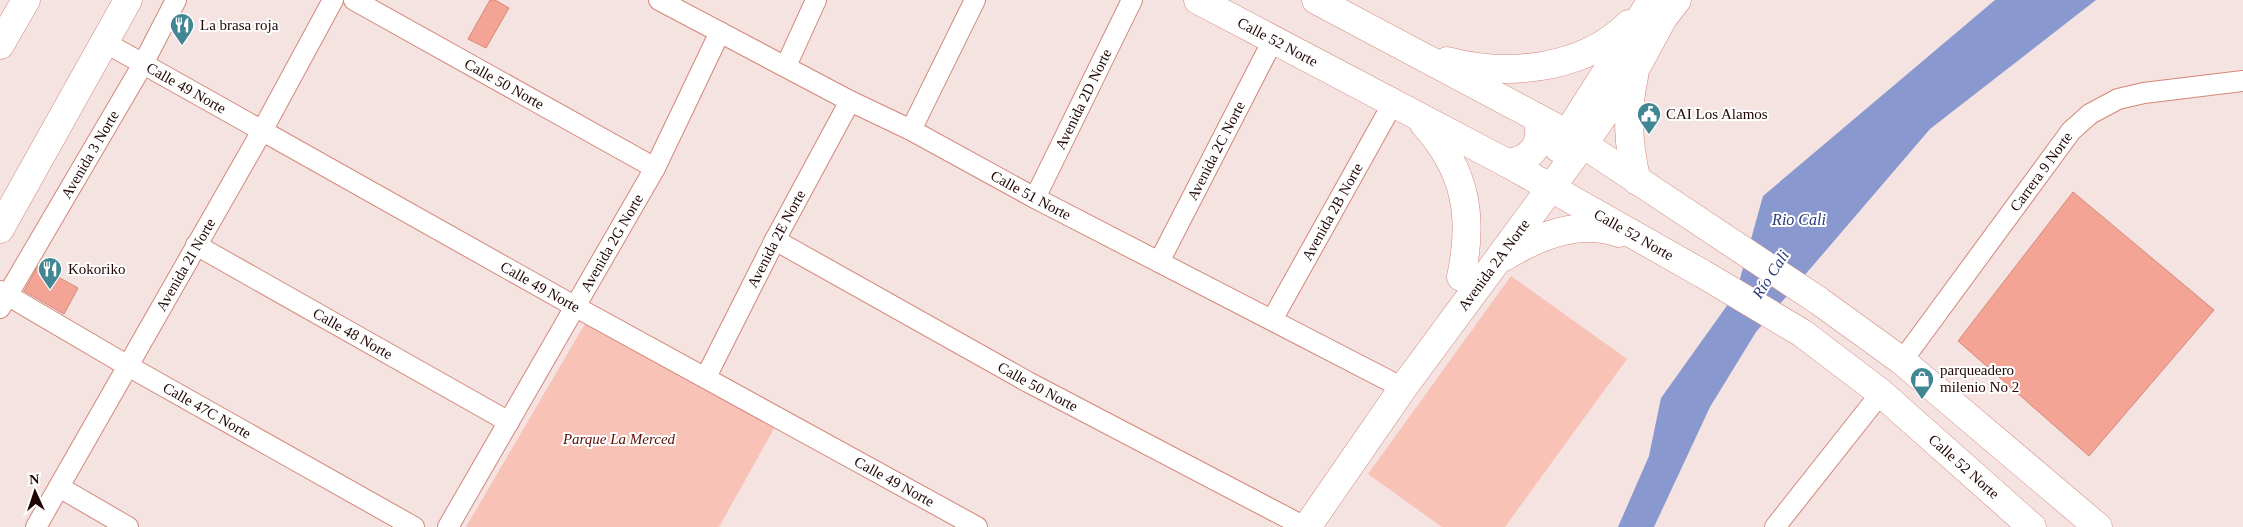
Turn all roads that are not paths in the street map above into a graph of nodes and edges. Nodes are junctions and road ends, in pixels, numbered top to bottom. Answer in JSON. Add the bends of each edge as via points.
{"nodes":[{"id":1,"x":26,"y":0,"type":"edge"},
{"id":2,"x":128,"y":0,"type":"edge"},
{"id":3,"x":176,"y":0,"type":"edge"},
{"id":4,"x":333,"y":0,"type":"edge"},
{"id":5,"x":354,"y":0,"type":"edge"},
{"id":6,"x":659,"y":0,"type":"edge"},
{"id":7,"x":816,"y":0,"type":"edge"},
{"id":8,"x":974,"y":0,"type":"edge"},
{"id":9,"x":1132,"y":0,"type":"edge"},
{"id":10,"x":1198,"y":0,"type":"edge"},
{"id":11,"x":1316,"y":0,"type":"edge"},
{"id":12,"x":1677,"y":0,"type":"edge"},
{"id":13,"x":1651,"y":2,"type":"edge"},
{"id":14,"x":720,"y":32,"type":"junction"},
{"id":15,"x":1273,"y":40,"type":"junction"},
{"id":16,"x":106,"y":43,"type":"junction"},
{"id":17,"x":1397,"y":43,"type":"junction"},
{"id":18,"x":0,"y":45,"type":"edge"},
{"id":19,"x":143,"y":64,"type":"junction"},
{"id":20,"x":786,"y":66,"type":"junction"},
{"id":21,"x":1637,"y":66,"type":"junction"},
{"id":22,"x":2243,"y":81,"type":"edge"},
{"id":23,"x":850,"y":101,"type":"junction"},
{"id":24,"x":1393,"y":103,"type":"junction"},
{"id":25,"x":1418,"y":117,"type":"junction"},
{"id":26,"x":1536,"y":117,"type":"junction"},
{"id":27,"x":911,"y":130,"type":"junction"},
{"id":28,"x":262,"y":131,"type":"junction"},
{"id":29,"x":1576,"y":144,"type":"junction"},
{"id":30,"x":1507,"y":163,"type":"junction"},
{"id":31,"x":655,"y":168,"type":"junction"},
{"id":32,"x":1543,"y":184,"type":"junction"},
{"id":33,"x":1647,"y":187,"type":"junction"},
{"id":34,"x":1035,"y":198,"type":"junction"},
{"id":35,"x":0,"y":229,"type":"edge"},
{"id":36,"x":775,"y":240,"type":"junction"},
{"id":37,"x":1642,"y":240,"type":"junction"},
{"id":38,"x":196,"y":245,"type":"junction"},
{"id":39,"x":1158,"y":262,"type":"junction"},
{"id":40,"x":1471,"y":279,"type":"junction"},
{"id":41,"x":2,"y":298,"type":"edge"},
{"id":42,"x":576,"y":307,"type":"junction"},
{"id":43,"x":1272,"y":320,"type":"junction"},
{"id":44,"x":1902,"y":361,"type":"junction"},
{"id":45,"x":128,"y":366,"type":"junction"},
{"id":46,"x":706,"y":377,"type":"junction"},
{"id":47,"x":1396,"y":385,"type":"junction"},
{"id":48,"x":1881,"y":393,"type":"junction"},
{"id":49,"x":509,"y":422,"type":"junction"},
{"id":50,"x":59,"y":488,"type":"junction"},
{"id":51,"x":2054,"y":492,"type":"junction"},
{"id":52,"x":2028,"y":524,"type":"edge"},
{"id":53,"x":1297,"y":525,"type":"edge"},
{"id":54,"x":36,"y":527,"type":"edge"},
{"id":55,"x":128,"y":527,"type":"edge"},
{"id":56,"x":414,"y":527,"type":"edge"},
{"id":57,"x":448,"y":527,"type":"edge"},
{"id":58,"x":977,"y":527,"type":"edge"},
{"id":59,"x":1775,"y":527,"type":"edge"},
{"id":60,"x":2098,"y":527,"type":"edge"}],
"edges":[{"from":1,"to":18,"type":"main road"},
{"from":2,"to":16,"type":"main road"},
{"from":3,"to":19,"type":"street","name":"Avenida 3 Norte"},
{"from":4,"to":28,"type":"street","name":"Avenida 2I Norte"},
{"from":5,"to":31,"type":"street","name":"Calle 50 Norte"},
{"from":6,"to":14,"type":"street","name":"Calle 51 Norte"},
{"from":7,"to":20,"type":"street"},
{"from":8,"to":27,"type":"street"},
{"from":9,"to":34,"type":"street","name":"Avenida 2D Norte"},
{"from":10,"to":15,"type":"main road","name":"Calle 52 Norte"},
{"from":11,"to":17,"type":"main road"},
{"from":12,"to":21,"type":"main road","name":"Avenida 2A Norte","via":[[1663,18]]},
{"from":13,"to":17,"type":"main road","via":[[1621,32],[1596,49],[1565,61],[1531,67],[1496,69],[1462,65]]},
{"from":13,"to":29,"type":"main road","name":"Avenida 2A Norte"},
{"from":14,"to":20,"type":"street","name":"Calle 51 Norte"},
{"from":14,"to":31,"type":"street","name":"Avenida 2G Norte"},
{"from":15,"to":24,"type":"main road","name":"Calle 52 Norte"},
{"from":15,"to":39,"type":"street","name":"Avenida 2C Norte"},
{"from":16,"to":19,"type":"street","name":"Calle 49 Norte"},
{"from":16,"to":35,"type":"main road"},
{"from":17,"to":26,"type":"main road"},
{"from":19,"to":28,"type":"street","name":"Calle 49 Norte"},
{"from":19,"to":41,"type":"street","name":"Avenida 3 Norte"},
{"from":20,"to":23,"type":"street","name":"Calle 51 Norte"},
{"from":21,"to":29,"type":"main road","name":"Avenida 2A Norte"},
{"from":21,"to":33,"type":"main road","via":[[1629,112],[1631,158]]},
{"from":22,"to":44,"type":"street","name":"Carrera 9 Norte","via":[[2144,93],[2118,99],[2090,114],[2071,131]]},
{"from":23,"to":27,"type":"street","name":"Calle 51 Norte"},
{"from":23,"to":36,"type":"street","name":"Avenida 2E Norte"},
{"from":24,"to":25,"type":"main road","name":"Calle 52 Norte"},
{"from":24,"to":43,"type":"street","name":"Avenida 2B Norte"},
{"from":25,"to":30,"type":"main road","name":"Calle 52 Norte"},
{"from":25,"to":40,"type":"main road","via":[[1452,163],[1462,190],[1468,219]]},
{"from":26,"to":29,"type":"main road"},
{"from":26,"to":30,"type":"main road","via":[[1540,126],[1538,145],[1525,159]]},
{"from":27,"to":34,"type":"street","name":"Calle 51 Norte"},
{"from":28,"to":38,"type":"street","name":"Avenida 2I Norte"},
{"from":28,"to":42,"type":"street","name":"Calle 49 Norte"},
{"from":29,"to":32,"type":"main road","name":"Avenida 2A Norte"},
{"from":29,"to":33,"type":"main road"},
{"from":30,"to":32,"type":"main road","name":"Calle 52 Norte"},
{"from":31,"to":42,"type":"street","name":"Avenida 2G Norte"},
{"from":32,"to":37,"type":"main road","name":"Calle 52 Norte"},
{"from":32,"to":40,"type":"main road","name":"Avenida 2A Norte"},
{"from":33,"to":44,"type":"main road","via":[[1819,301]]},
{"from":34,"to":39,"type":"street","name":"Calle 51 Norte"},
{"from":36,"to":46,"type":"street","name":"Avenida 2E Norte"},
{"from":36,"to":53,"type":"street","name":"Calle 50 Norte","via":[[1028,382]]},
{"from":37,"to":40,"type":"main road","via":[[1616,231],[1587,228],[1558,231],[1529,241]]},
{"from":37,"to":48,"type":"main road","name":"Calle 52 Norte","via":[[1802,333]]},
{"from":38,"to":45,"type":"street","name":"Avenida 2I Norte"},
{"from":38,"to":49,"type":"street","name":"Calle 48 Norte"},
{"from":39,"to":43,"type":"street","name":"Calle 51 Norte"},
{"from":40,"to":47,"type":"main road","name":"Avenida 2A Norte"},
{"from":41,"to":45,"type":"street","name":"Calle 47C Norte"},
{"from":42,"to":46,"type":"street","name":"Calle 49 Norte"},
{"from":42,"to":49,"type":"street","name":"Avenida 2G Norte"},
{"from":43,"to":47,"type":"street","name":"Calle 51 Norte"},
{"from":44,"to":51,"type":"main road"},
{"from":45,"to":50,"type":"street","name":"Avenida 2I Norte"},
{"from":45,"to":56,"type":"street","name":"Calle 47C Norte"},
{"from":46,"to":58,"type":"street","name":"Calle 49 Norte"},
{"from":47,"to":53,"type":"main road","name":"Avenida 2A Norte"},
{"from":48,"to":52,"type":"main road","name":"Calle 52 Norte"},
{"from":48,"to":59,"type":"street"},
{"from":49,"to":57,"type":"street","name":"Avenida 2G Norte"},
{"from":50,"to":54,"type":"street","name":"Avenida 2I Norte"},
{"from":50,"to":55,"type":"street"},
{"from":51,"to":52,"type":"main road","via":[[2038,490],[2029,495],[2023,504]]},
{"from":51,"to":60,"type":"main road"}]}
